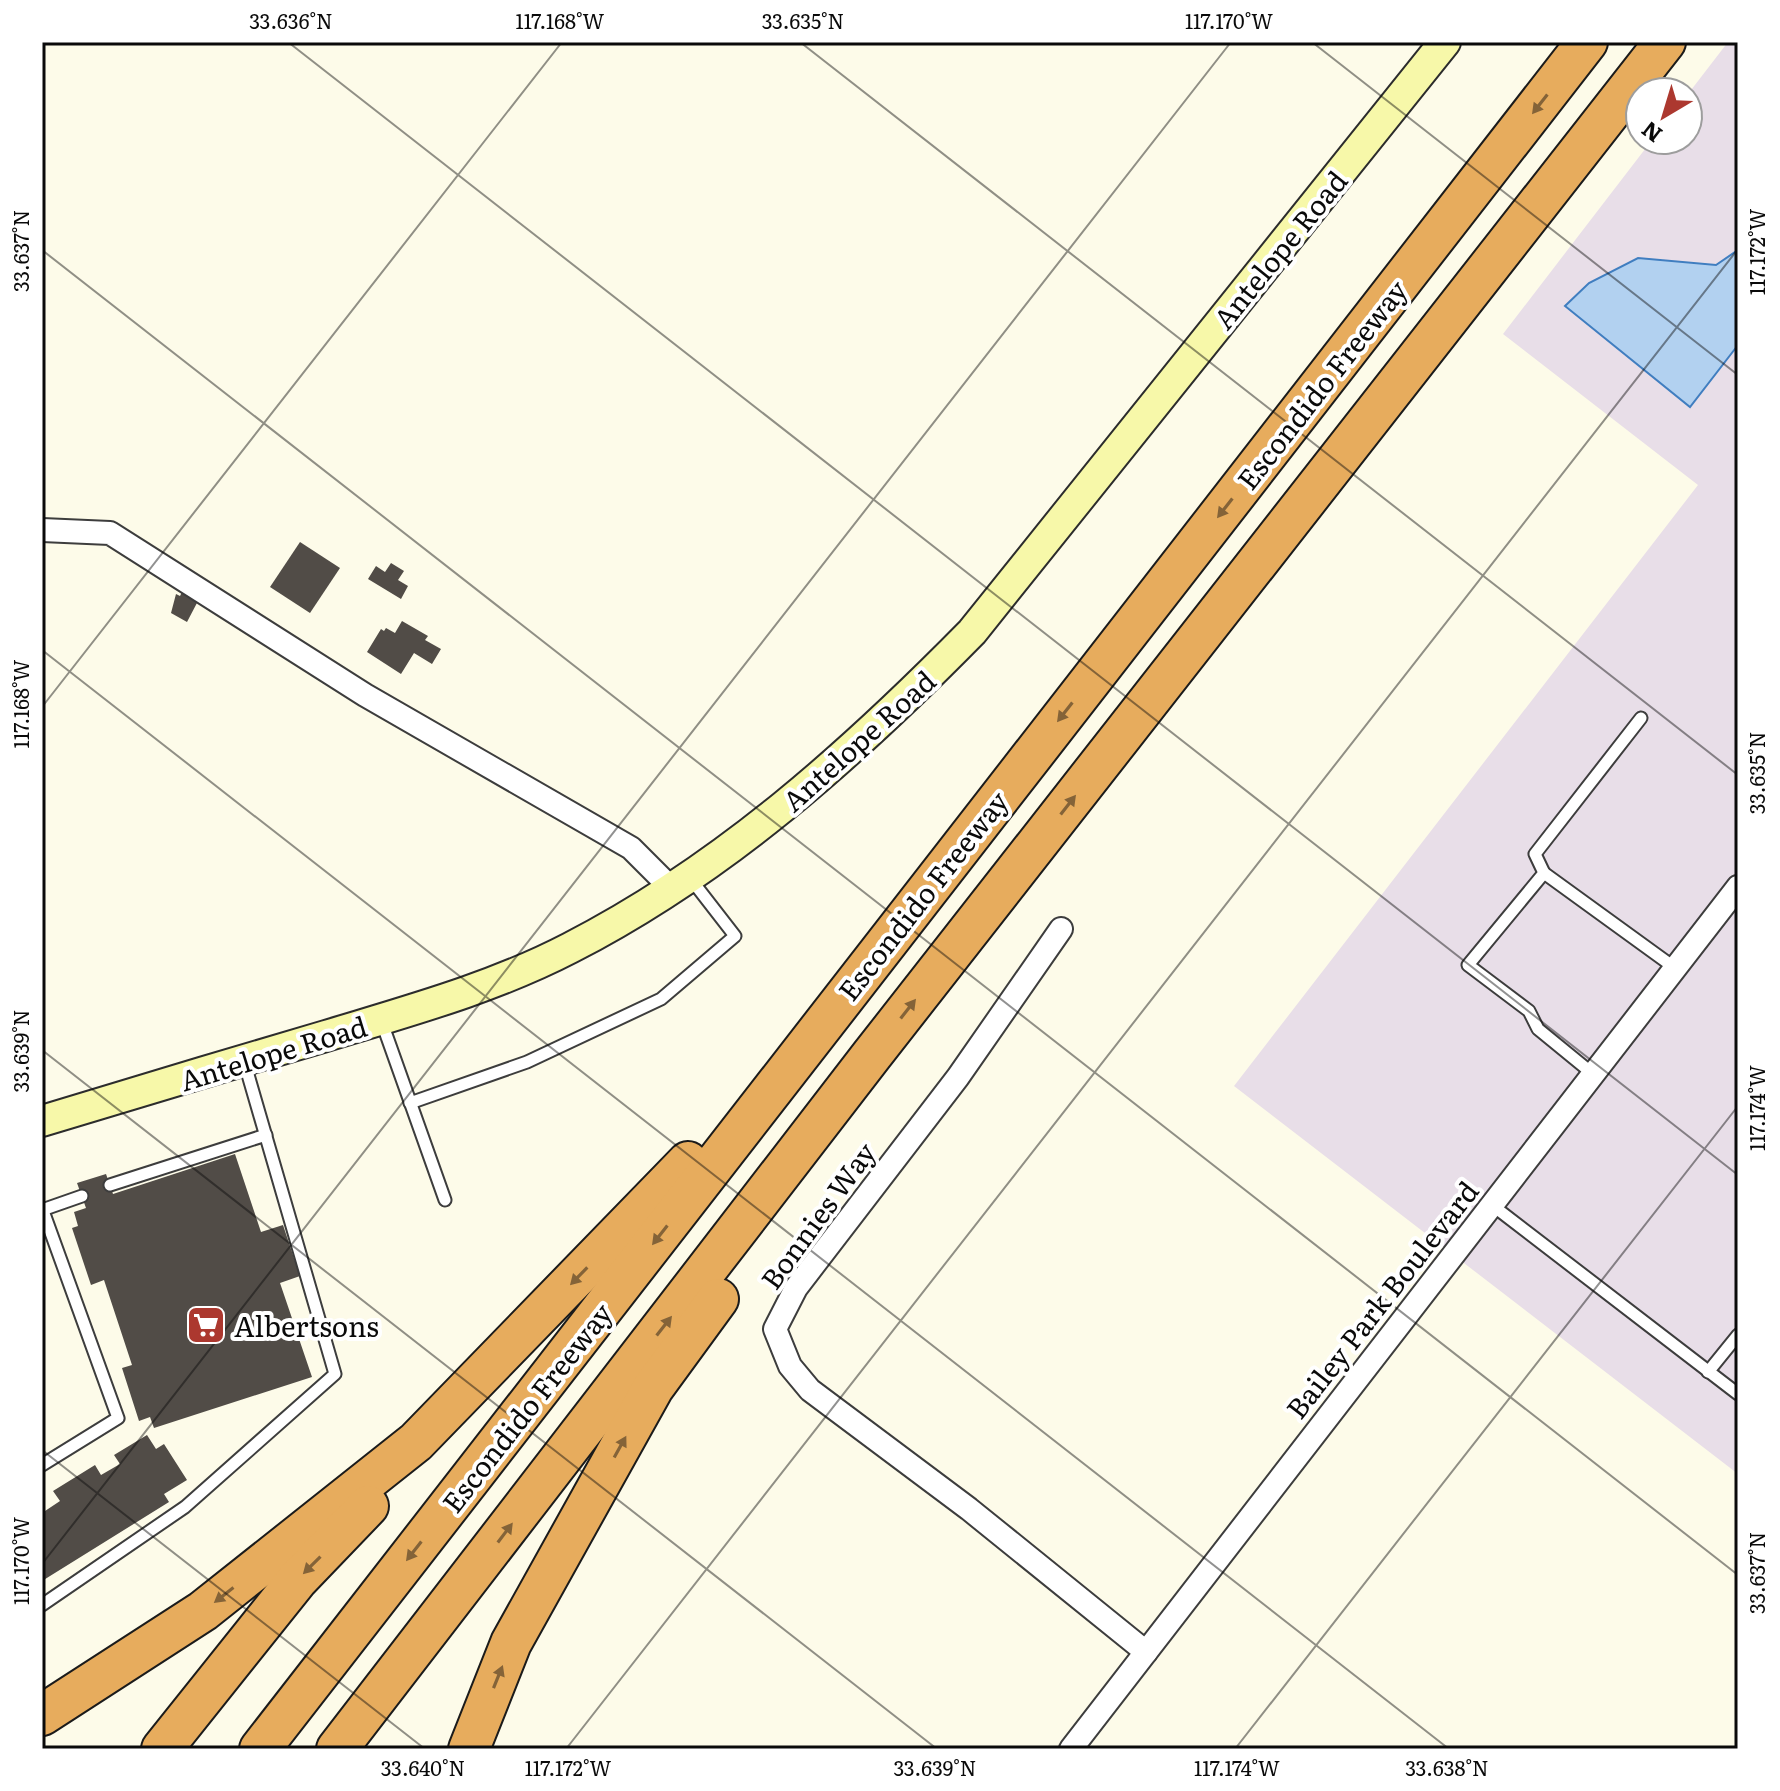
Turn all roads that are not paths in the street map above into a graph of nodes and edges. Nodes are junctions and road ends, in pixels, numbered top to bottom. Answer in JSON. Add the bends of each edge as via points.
{"nodes":[{"id":1,"x":1445,"y":42,"type":"edge"},
{"id":2,"x":1587,"y":42,"type":"edge"},
{"id":3,"x":1665,"y":42,"type":"edge"},
{"id":4,"x":42,"y":530,"type":"edge"},
{"id":5,"x":1641,"y":718,"type":"dead end"},
{"id":6,"x":1544,"y":873,"type":"junction"},
{"id":7,"x":681,"y":884,"type":"junction"},
{"id":8,"x":1738,"y":887,"type":"edge"},
{"id":9,"x":1061,"y":929,"type":"dead end"},
{"id":10,"x":1675,"y":968,"type":"junction"},
{"id":11,"x":826,"y":1017,"type":"junction"},
{"id":12,"x":380,"y":1020,"type":"junction"},
{"id":13,"x":871,"y":1056,"type":"junction"},
{"id":14,"x":244,"y":1060,"type":"junction"},
{"id":15,"x":1593,"y":1074,"type":"junction"},
{"id":16,"x":410,"y":1103,"type":"junction"},
{"id":17,"x":42,"y":1121,"type":"edge"},
{"id":18,"x":266,"y":1135,"type":"junction"},
{"id":19,"x":110,"y":1185,"type":"dead end"},
{"id":20,"x":82,"y":1196,"type":"dead end"},
{"id":21,"x":445,"y":1200,"type":"dead end"},
{"id":22,"x":1492,"y":1205,"type":"junction"},
{"id":23,"x":42,"y":1209,"type":"edge"},
{"id":24,"x":1738,"y":1335,"type":"edge"},
{"id":25,"x":1708,"y":1372,"type":"junction"},
{"id":26,"x":1738,"y":1394,"type":"edge"},
{"id":27,"x":416,"y":1442,"type":"junction"},
{"id":28,"x":42,"y":1465,"type":"edge"},
{"id":29,"x":468,"y":1582,"type":"junction"},
{"id":30,"x":42,"y":1605,"type":"edge"},
{"id":31,"x":1146,"y":1652,"type":"junction"},
{"id":32,"x":42,"y":1715,"type":"edge"},
{"id":33,"x":162,"y":1749,"type":"edge"},
{"id":34,"x":260,"y":1749,"type":"edge"},
{"id":35,"x":337,"y":1749,"type":"edge"},
{"id":36,"x":369,"y":1749,"type":"edge"},
{"id":37,"x":469,"y":1749,"type":"edge"},
{"id":38,"x":1071,"y":1749,"type":"edge"}],
"edges":[{"from":1,"to":7,"type":"main road","name":"Antelope Road","via":[[972,632],[789,805]]},
{"from":2,"to":11,"type":"highway","name":"Escondido Freeway","one_way":true},
{"from":13,"to":3,"type":"highway","name":"Escondido Freeway","one_way":true},
{"from":4,"to":7,"type":"street","via":[[110,533],[365,695],[631,848]]},
{"from":5,"to":6,"type":"lane","via":[[1535,854]]},
{"from":6,"to":10,"type":"lane"},
{"from":6,"to":15,"type":"lane","via":[[1468,965],[1529,1011],[1538,1029]]},
{"from":7,"to":12,"type":"main road","name":"Antelope Road","via":[[557,955]]},
{"from":7,"to":16,"type":"lane","via":[[735,936],[661,999],[527,1062]]},
{"from":8,"to":10,"type":"street","name":"Bailey Park Boulevard"},
{"from":9,"to":31,"type":"street","name":"Bonnies Way","via":[[958,1077],[796,1288],[775,1329],[790,1366],[810,1390]]},
{"from":10,"to":15,"type":"street","name":"Bailey Park Boulevard"},
{"from":11,"to":27,"type":"highway","one_way":true},
{"from":11,"to":34,"type":"highway","name":"Escondido Freeway","one_way":true},
{"from":12,"to":14,"type":"main road","name":"Antelope Road"},
{"from":12,"to":16,"type":"lane"},
{"from":29,"to":13,"type":"highway","name":"Escondido Freeway","one_way":true},
{"from":37,"to":13,"type":"highway","one_way":true,"via":[[511,1643],[653,1388],[807,1178]]},
{"from":14,"to":17,"type":"main road","name":"Antelope Road"},
{"from":14,"to":18,"type":"lane"},
{"from":15,"to":22,"type":"street","name":"Bailey Park Boulevard"},
{"from":16,"to":21,"type":"lane"},
{"from":18,"to":19,"type":"lane"},
{"from":18,"to":30,"type":"lane","via":[[335,1374],[185,1507]]},
{"from":20,"to":23,"type":"lane"},
{"from":22,"to":25,"type":"lane"},
{"from":22,"to":31,"type":"street","name":"Bailey Park Boulevard"},
{"from":23,"to":28,"type":"lane","via":[[118,1418]]},
{"from":24,"to":25,"type":"lane"},
{"from":25,"to":26,"type":"lane"},
{"from":27,"to":32,"type":"highway","one_way":true,"via":[[203,1611]]},
{"from":27,"to":33,"type":"highway","one_way":true,"via":[[371,1502],[218,1675]]},
{"from":29,"to":35,"type":"highway","name":"Escondido Freeway"},
{"from":29,"to":36,"type":"highway","via":[[453,1634]]},
{"from":31,"to":38,"type":"street","name":"Bailey Park Boulevard"}]}
